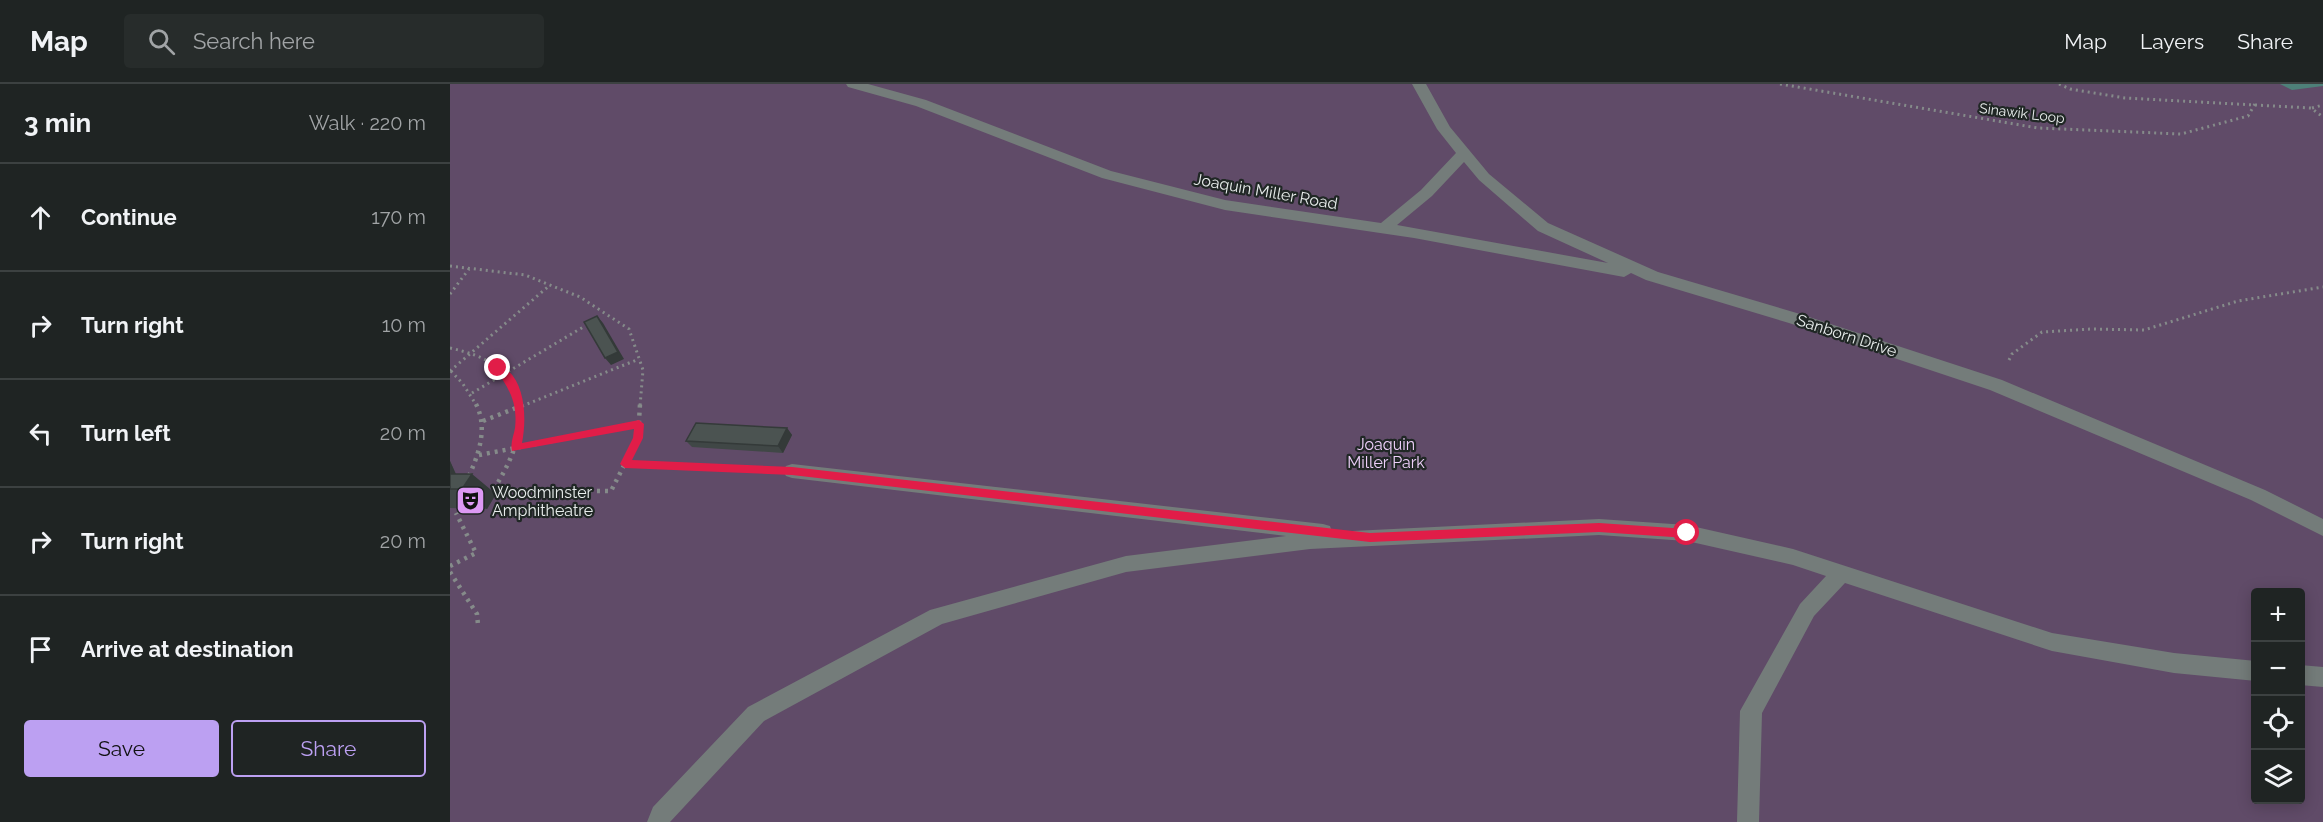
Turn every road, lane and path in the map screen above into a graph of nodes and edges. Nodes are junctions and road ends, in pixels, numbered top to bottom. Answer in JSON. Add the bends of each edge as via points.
{"nodes":[{"id":1,"x":853,"y":84,"type":"edge"},
{"id":2,"x":1419,"y":84,"type":"edge"},
{"id":3,"x":1780,"y":84,"type":"edge"},
{"id":4,"x":2059,"y":84,"type":"edge"},
{"id":5,"x":2255,"y":104,"type":"junction"},
{"id":6,"x":2323,"y":105,"type":"edge"},
{"id":7,"x":2311,"y":108,"type":"junction"},
{"id":8,"x":2323,"y":117,"type":"edge"},
{"id":9,"x":1464,"y":152,"type":"junction"},
{"id":10,"x":1384,"y":228,"type":"junction"},
{"id":11,"x":450,"y":266,"type":"edge"},
{"id":12,"x":469,"y":268,"type":"junction"},
{"id":13,"x":1652,"y":276,"type":"junction"},
{"id":14,"x":550,"y":285,"type":"junction"},
{"id":15,"x":2323,"y":287,"type":"edge"},
{"id":16,"x":450,"y":294,"type":"edge"},
{"id":17,"x":605,"y":314,"type":"junction"},
{"id":18,"x":450,"y":348,"type":"edge"},
{"id":19,"x":471,"y":353,"type":"junction"},
{"id":20,"x":639,"y":359,"type":"junction"},
{"id":21,"x":450,"y":371,"type":"edge"},
{"id":22,"x":506,"y":373,"type":"junction"},
{"id":23,"x":1996,"y":385,"type":"junction"},
{"id":24,"x":472,"y":393,"type":"junction"},
{"id":25,"x":519,"y":407,"type":"junction"},
{"id":26,"x":483,"y":421,"type":"junction"},
{"id":27,"x":639,"y":424,"type":"junction"},
{"id":28,"x":516,"y":448,"type":"junction"},
{"id":29,"x":479,"y":455,"type":"junction"},
{"id":30,"x":625,"y":464,"type":"junction"},
{"id":31,"x":792,"y":471,"type":"joint"},
{"id":32,"x":464,"y":486,"type":"edge"},
{"id":33,"x":456,"y":513,"type":"edge"},
{"id":34,"x":2323,"y":528,"type":"edge"},
{"id":35,"x":1370,"y":538,"type":"junction"},
{"id":36,"x":450,"y":566,"type":"edge"},
{"id":37,"x":450,"y":572,"type":"edge"},
{"id":38,"x":1842,"y":573,"type":"junction"},
{"id":39,"x":478,"y":625,"type":"dead end"},
{"id":40,"x":2251,"y":671,"type":"edge"},
{"id":41,"x":2305,"y":675,"type":"edge"},
{"id":42,"x":2323,"y":677,"type":"edge"},
{"id":43,"x":658,"y":822,"type":"edge"},
{"id":44,"x":1748,"y":822,"type":"edge"}],
"edges":[{"from":1,"to":10,"type":"lane","name":"Joaquin Miller Road","via":[[921,103],[1107,175],[1225,205]]},
{"from":2,"to":9,"type":"lane","name":"Sanborn Drive","via":[[1444,129]]},
{"from":3,"to":5,"type":"path","name":"Sinawik Loop","via":[[2038,128],[2108,131],[2181,134],[2248,116]]},
{"from":4,"to":5,"type":"path","via":[[2125,98]]},
{"from":5,"to":7,"type":"path"},
{"from":6,"to":7,"type":"path"},
{"from":7,"to":8,"type":"path"},
{"from":9,"to":10,"type":"lane","via":[[1421,199]]},
{"from":9,"to":13,"type":"lane","name":"Sanborn Drive","via":[[1484,177],[1543,227]]},
{"from":10,"to":13,"type":"lane","name":"Joaquin Miller Road"},
{"from":11,"to":12,"type":"path"},
{"from":12,"to":14,"type":"path","via":[[525,275]]},
{"from":12,"to":16,"type":"path"},
{"from":13,"to":23,"type":"lane","name":"Sanborn Drive","via":[[1805,321]]},
{"from":14,"to":17,"type":"path","via":[[580,297]]},
{"from":14,"to":19,"type":"path"},
{"from":15,"to":23,"type":"path","via":[[2238,300],[2144,330],[2042,332],[2012,354]]},
{"from":17,"to":20,"type":"path","via":[[629,329]]},
{"from":17,"to":22,"type":"path"},
{"from":18,"to":19,"type":"path"},
{"from":19,"to":21,"type":"path"},
{"from":19,"to":22,"type":"path"},
{"from":20,"to":25,"type":"path"},
{"from":20,"to":27,"type":"path","via":[[643,370]]},
{"from":21,"to":24,"type":"path"},
{"from":22,"to":24,"type":"path"},
{"from":22,"to":25,"type":"path"},
{"from":23,"to":34,"type":"lane","name":"Sanborn Drive","via":[[2258,495]]},
{"from":24,"to":26,"type":"path"},
{"from":25,"to":26,"type":"path"},
{"from":25,"to":28,"type":"path"},
{"from":26,"to":29,"type":"path"},
{"from":27,"to":28,"type":"path"},
{"from":27,"to":30,"type":"path","via":[[638,438]]},
{"from":28,"to":29,"type":"path"},
{"from":28,"to":30,"type":"path","via":[[494,490],[612,491]]},
{"from":29,"to":32,"type":"path"},
{"from":30,"to":31,"type":"path"},
{"from":31,"to":35,"type":"lane"},
{"from":33,"to":36,"type":"path","via":[[476,554]]},
{"from":35,"to":38,"type":"lane","via":[[1599,527],[1687,533],[1793,557]]},
{"from":35,"to":43,"type":"lane","via":[[1311,541],[1126,564],[938,616],[756,714]]},
{"from":37,"to":39,"type":"path","via":[[477,614]]},
{"from":38,"to":40,"type":"lane","via":[[2052,642],[2174,663]]},
{"from":38,"to":44,"type":"lane","via":[[1807,610],[1751,711]]},
{"from":41,"to":42,"type":"lane"}]}
